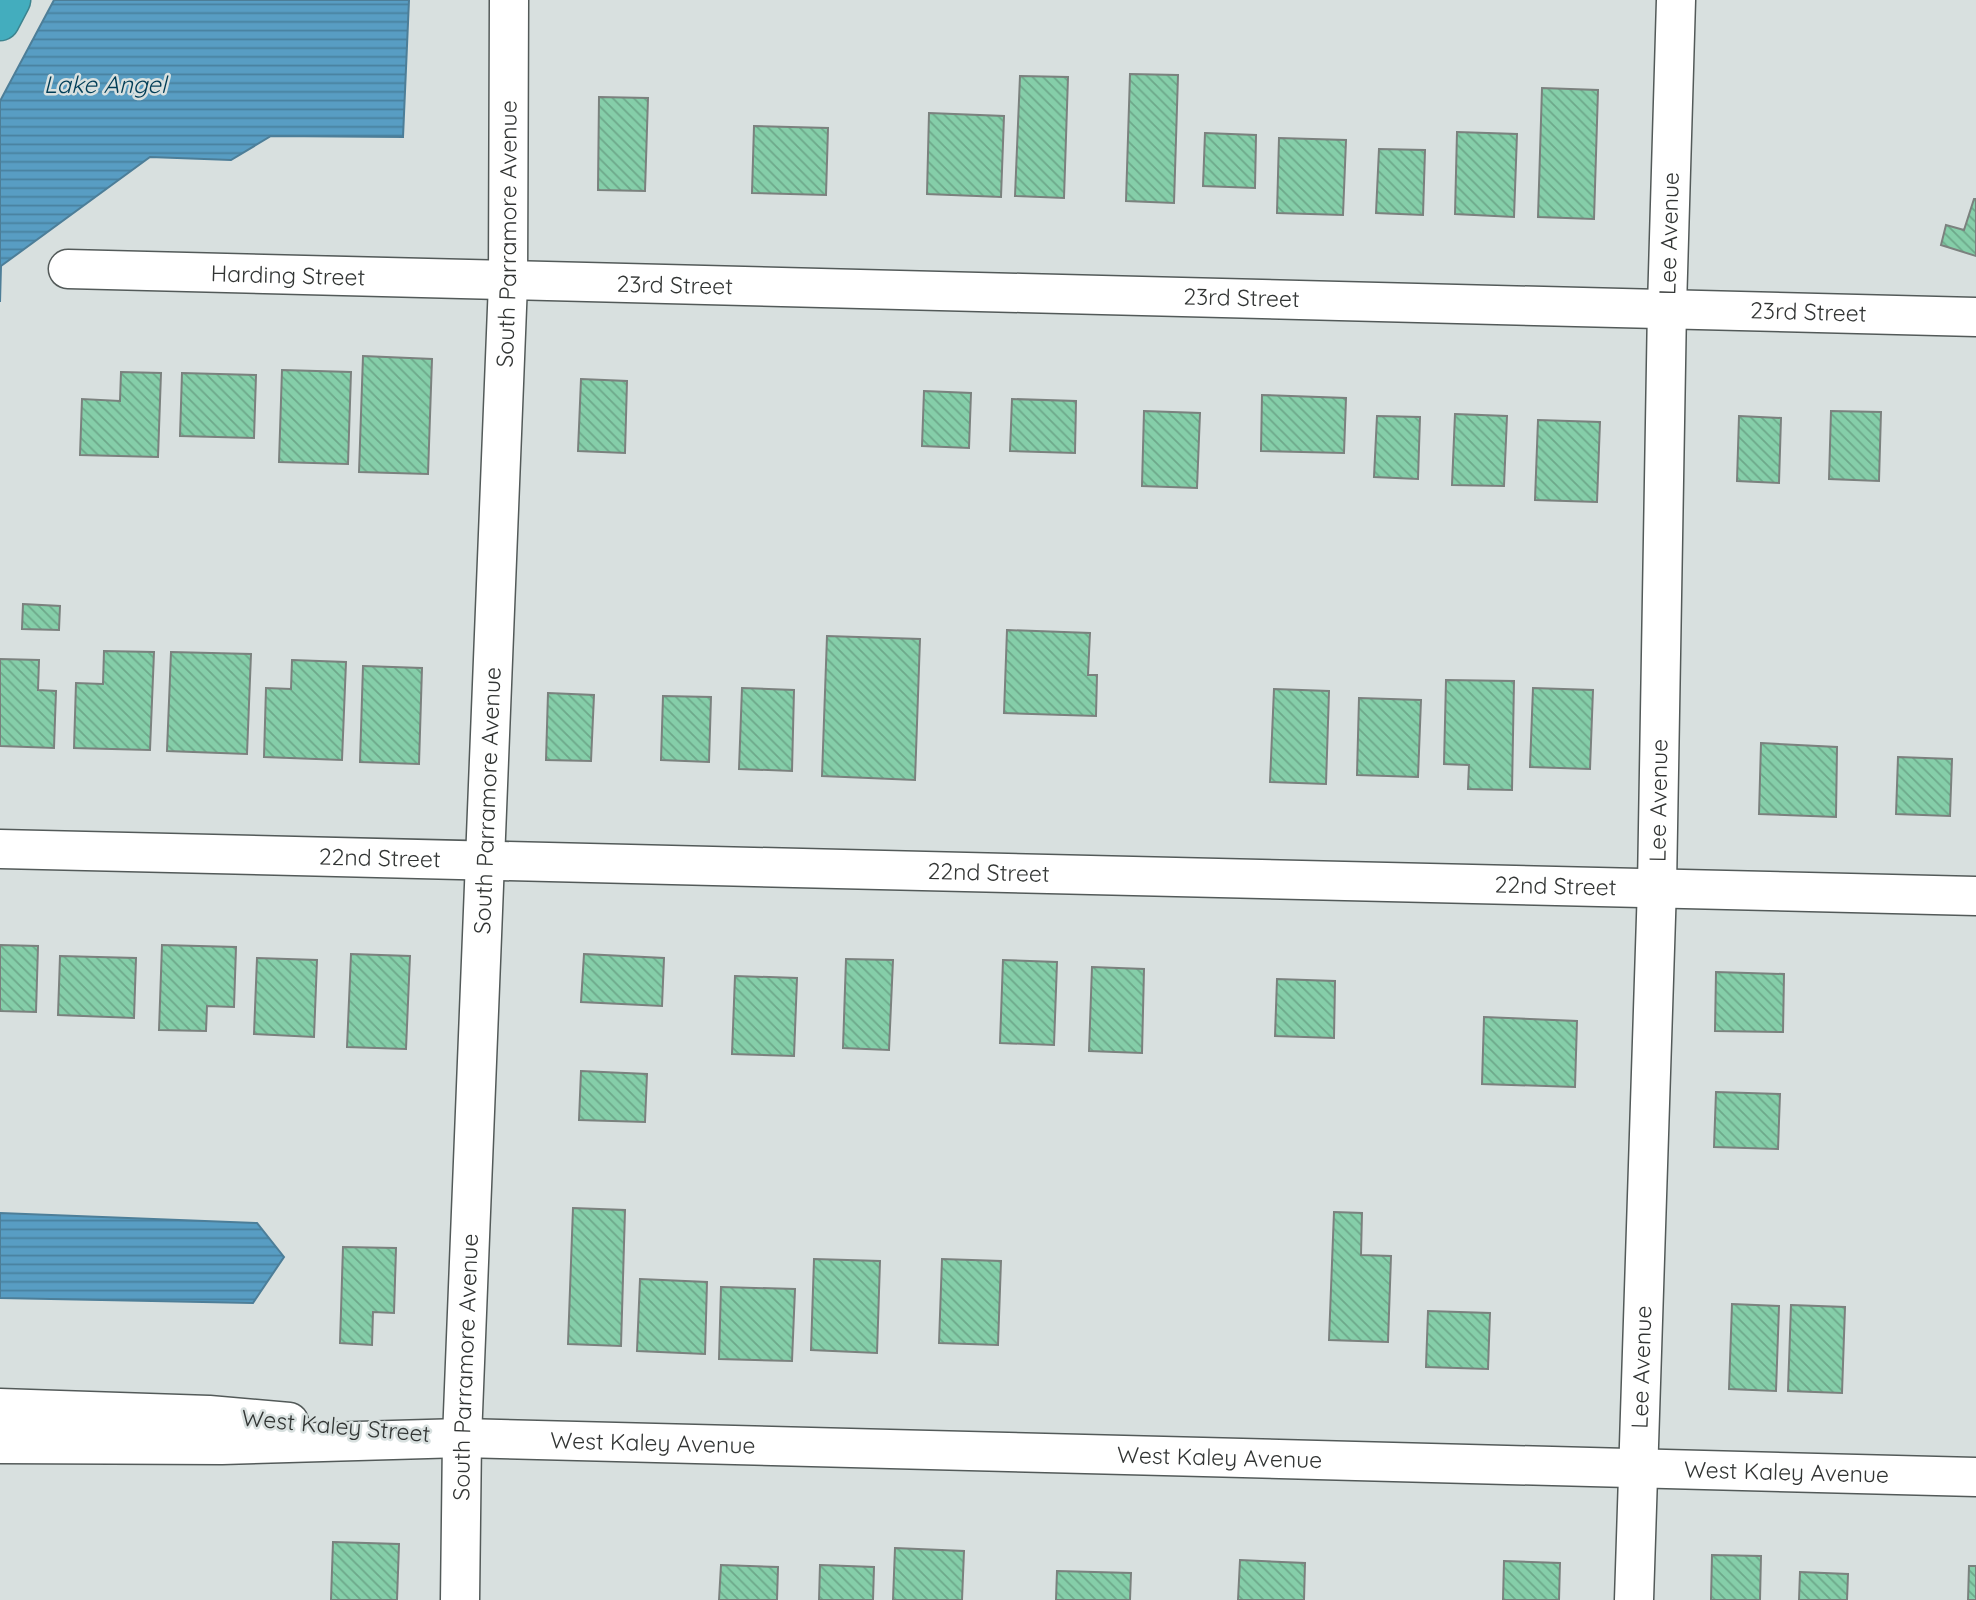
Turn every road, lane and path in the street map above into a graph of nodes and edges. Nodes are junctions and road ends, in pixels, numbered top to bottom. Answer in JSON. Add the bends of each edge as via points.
{"nodes":[{"id":1,"x":11,"y":0,"type":"edge"},
{"id":2,"x":509,"y":0,"type":"edge"},
{"id":3,"x":1676,"y":0,"type":"edge"},
{"id":4,"x":0,"y":22,"type":"edge"},
{"id":5,"x":68,"y":269,"type":"dead end"},
{"id":6,"x":508,"y":283,"type":"junction"},
{"id":7,"x":1667,"y":307,"type":"junction"},
{"id":8,"x":1976,"y":317,"type":"edge"},
{"id":9,"x":0,"y":849,"type":"edge"},
{"id":10,"x":484,"y":859,"type":"junction"},
{"id":11,"x":1657,"y":886,"type":"junction"},
{"id":12,"x":1976,"y":896,"type":"edge"},
{"id":13,"x":0,"y":1408,"type":"edge"},
{"id":14,"x":462,"y":1438,"type":"junction"},
{"id":15,"x":0,"y":1444,"type":"edge"},
{"id":16,"x":1639,"y":1468,"type":"junction"},
{"id":17,"x":1976,"y":1477,"type":"edge"},
{"id":18,"x":460,"y":1600,"type":"edge"},
{"id":19,"x":1634,"y":1600,"type":"edge"}],
"edges":[{"from":1,"to":4,"type":"highway"},
{"from":2,"to":6,"type":"street","name":"South Parramore Avenue"},
{"from":3,"to":7,"type":"street","name":"Lee Avenue"},
{"from":5,"to":6,"type":"street","name":"Harding Street"},
{"from":6,"to":7,"type":"street","name":"23rd Street"},
{"from":6,"to":10,"type":"street","name":"South Parramore Avenue"},
{"from":7,"to":8,"type":"street","name":"23rd Street"},
{"from":7,"to":11,"type":"street","name":"Lee Avenue"},
{"from":9,"to":10,"type":"street","name":"22nd Street"},
{"from":10,"to":11,"type":"street","name":"22nd Street"},
{"from":10,"to":14,"type":"street","name":"South Parramore Avenue"},
{"from":11,"to":12,"type":"street","name":"22nd Street"},
{"from":11,"to":16,"type":"street","name":"Lee Avenue"},
{"from":13,"to":14,"type":"street","name":"West Kaley Street","via":[[209,1415]]},
{"from":14,"to":15,"type":"street","name":"West Kaley Street","via":[[222,1445]]},
{"from":14,"to":16,"type":"street","name":"West Kaley Avenue"},
{"from":14,"to":18,"type":"street","name":"South Parramore Avenue"},
{"from":16,"to":17,"type":"street","name":"West Kaley Avenue"},
{"from":16,"to":19,"type":"street","name":"Lee Avenue"}]}
